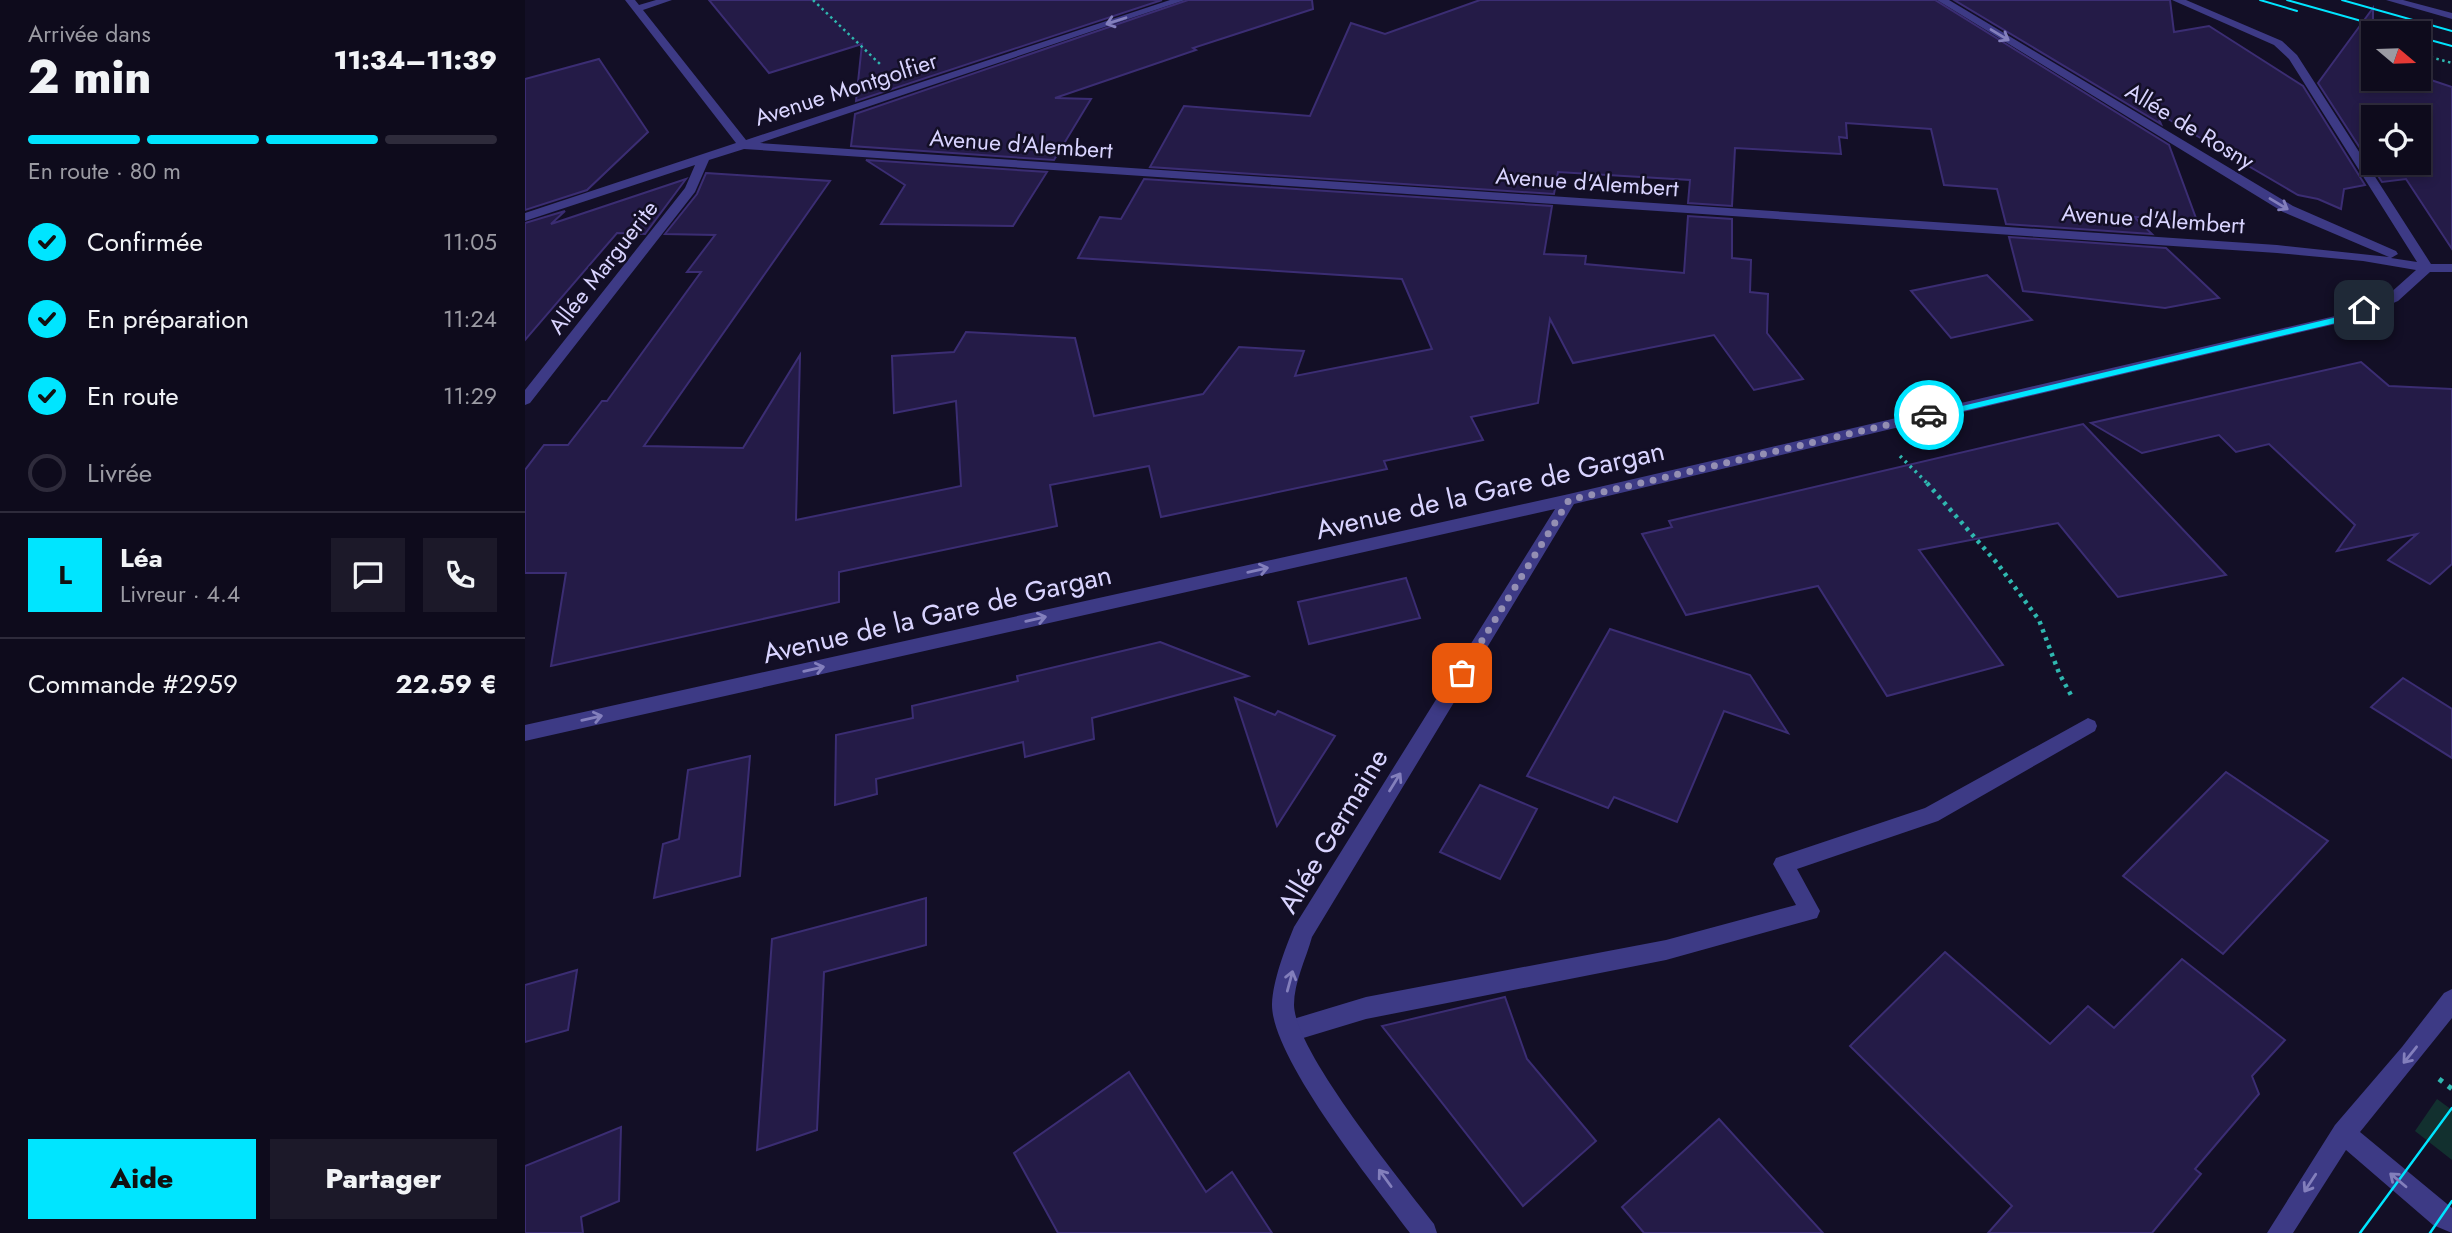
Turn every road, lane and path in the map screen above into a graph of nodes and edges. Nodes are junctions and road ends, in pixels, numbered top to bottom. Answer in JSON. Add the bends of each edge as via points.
{"nodes":[{"id":1,"x":667,"y":0,"type":"edge"},
{"id":2,"x":813,"y":0,"type":"edge"},
{"id":3,"x":1180,"y":0,"type":"edge"},
{"id":4,"x":1942,"y":0,"type":"edge"},
{"id":5,"x":2177,"y":0,"type":"edge"},
{"id":6,"x":2391,"y":0,"type":"edge"},
{"id":7,"x":633,"y":4,"type":"edge"},
{"id":8,"x":2452,"y":16,"type":"edge"},
{"id":9,"x":2431,"y":57,"type":"edge"},
{"id":10,"x":2452,"y":63,"type":"edge"},
{"id":11,"x":908,"y":90,"type":"junction"},
{"id":12,"x":744,"y":145,"type":"junction"},
{"id":13,"x":705,"y":156,"type":"junction"},
{"id":14,"x":525,"y":217,"type":"edge"},
{"id":15,"x":2427,"y":268,"type":"junction"},
{"id":16,"x":2452,"y":268,"type":"edge"},
{"id":17,"x":525,"y":400,"type":"edge"},
{"id":18,"x":1897,"y":453,"type":"dead end"},
{"id":19,"x":1569,"y":500,"type":"junction"},
{"id":20,"x":2088,"y":726,"type":"joint"},
{"id":21,"x":525,"y":733,"type":"edge"},
{"id":22,"x":2452,"y":1000,"type":"edge"},
{"id":23,"x":1290,"y":1031,"type":"junction"},
{"id":24,"x":2343,"y":1133,"type":"junction"},
{"id":25,"x":2452,"y":1221,"type":"edge"},
{"id":26,"x":1425,"y":1233,"type":"edge"},
{"id":27,"x":2279,"y":1233,"type":"edge"}],
"edges":[{"from":1,"to":7,"type":"street"},
{"from":2,"to":11,"type":"path"},
{"from":3,"to":11,"type":"street","name":"Avenue Montgolfier","one_way":true},
{"from":4,"to":15,"type":"street","name":"Allée de Rosny","one_way":true,"via":[[2288,209]]},
{"from":5,"to":15,"type":"street","via":[[2278,43],[2293,57]]},
{"from":6,"to":8,"type":"street"},
{"from":7,"to":12,"type":"street"},
{"from":9,"to":10,"type":"path"},
{"from":11,"to":12,"type":"street","name":"Avenue Montgolfier"},
{"from":12,"to":13,"type":"street","name":"Avenue Montgolfier"},
{"from":12,"to":15,"type":"street","name":"Avenue d'Alembert","via":[[2277,249]]},
{"from":13,"to":14,"type":"street","name":"Avenue Montgolfier"},
{"from":13,"to":17,"type":"street","name":"Allée Marguerite","via":[[691,189]]},
{"from":15,"to":16,"type":"street"},
{"from":15,"to":19,"type":"street","name":"Avenue de la Gare de Gargan","via":[[2393,298],[2353,316]]},
{"from":18,"to":20,"type":"path","via":[[1997,563],[2039,620],[2059,673]]},
{"from":21,"to":19,"type":"street","name":"Avenue de la Gare de Gargan","one_way":true},
{"from":23,"to":19,"type":"street","name":"Allée Germaine","one_way":true,"via":[[1282,1008],[1302,934]]},
{"from":20,"to":23,"type":"street","via":[[1931,815],[1783,864],[1810,911],[1666,950],[1366,1008]]},
{"from":22,"to":24,"type":"street","one_way":true},
{"from":26,"to":23,"type":"street","name":"Allée Germaine","one_way":true,"via":[[1320,1087]]},
{"from":25,"to":24,"type":"street","one_way":true},
{"from":24,"to":27,"type":"street","one_way":true}]}
